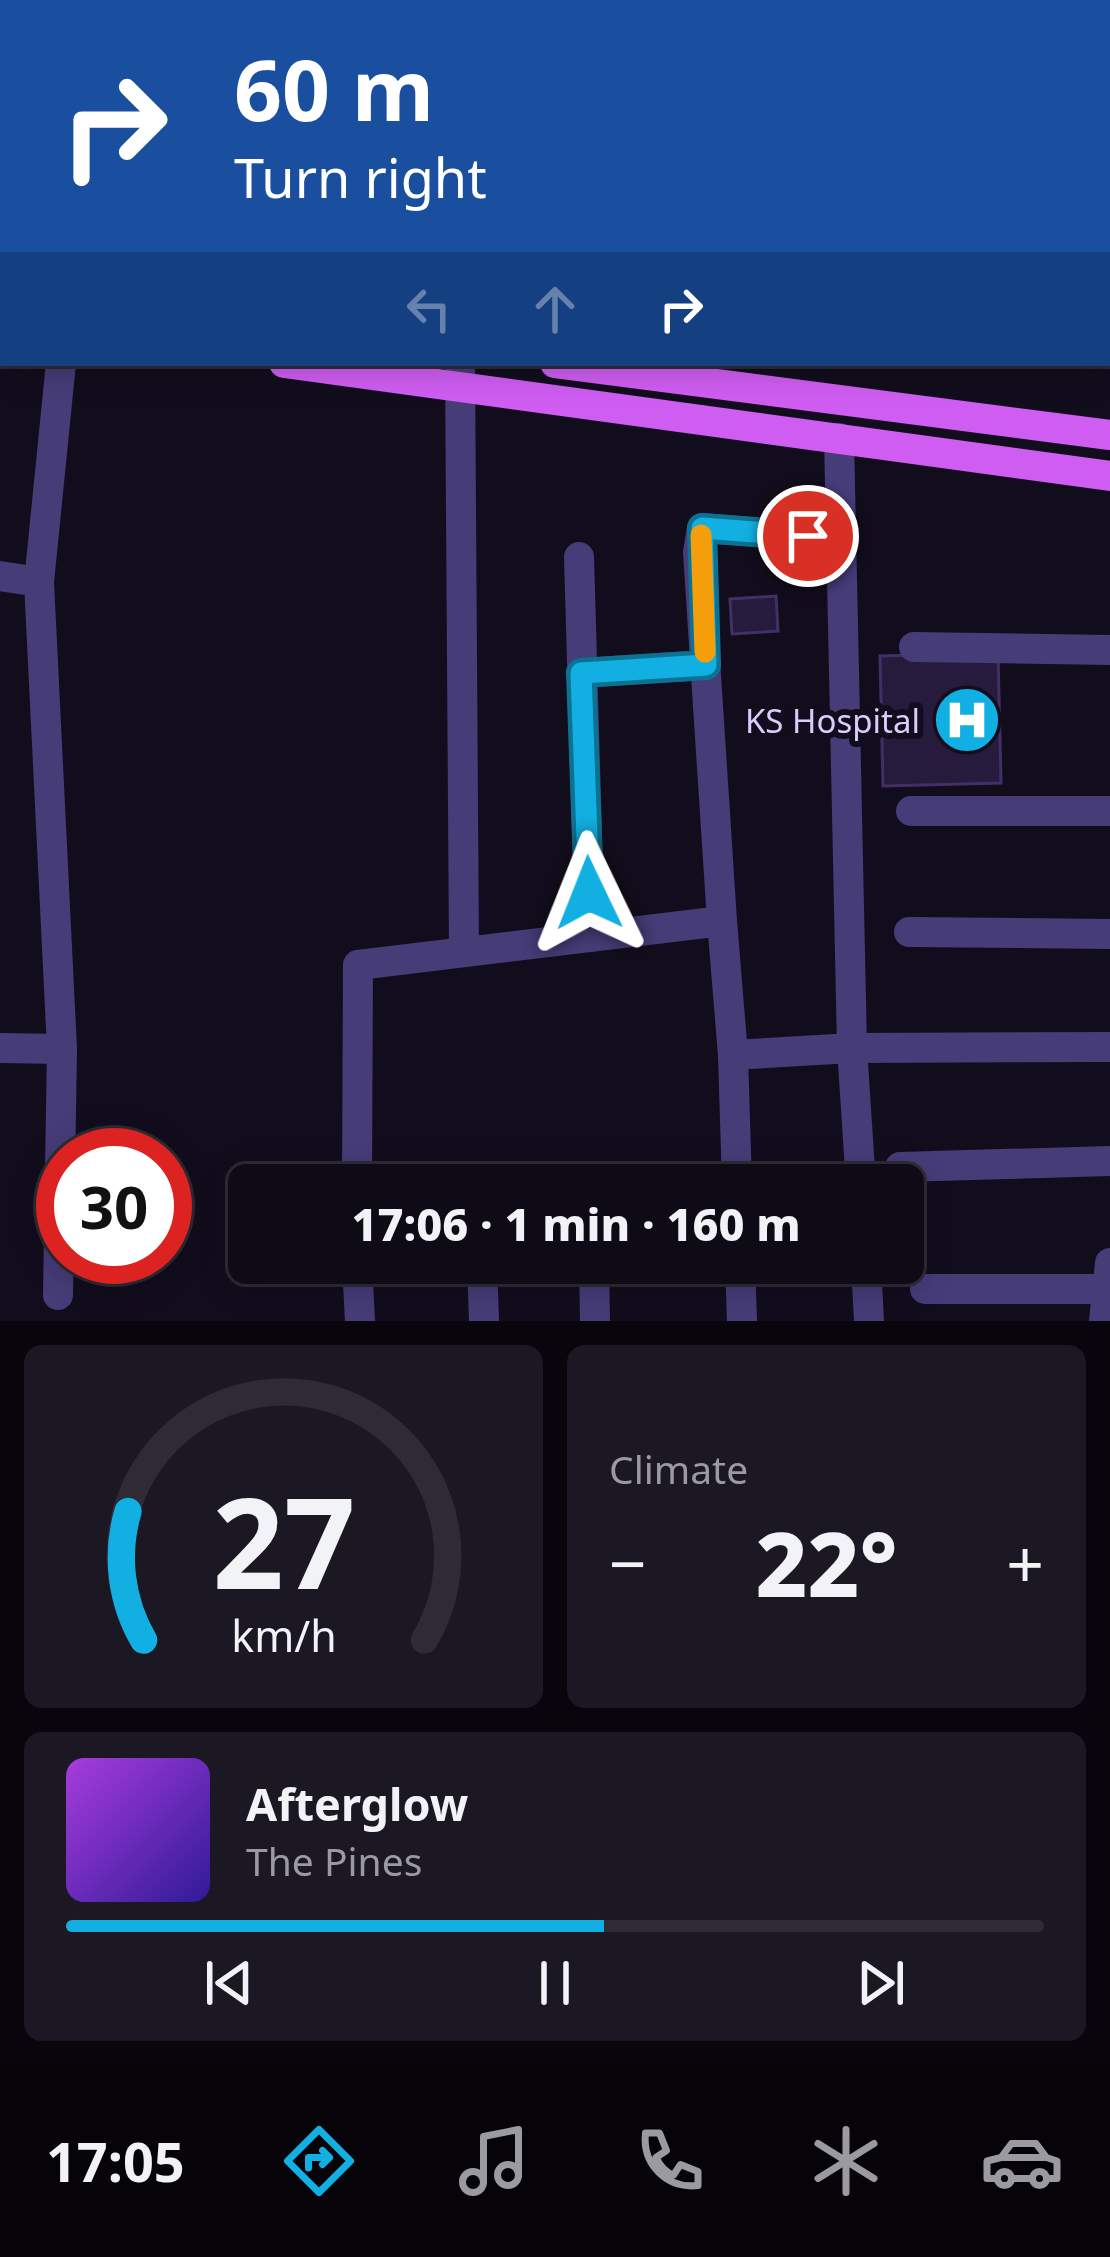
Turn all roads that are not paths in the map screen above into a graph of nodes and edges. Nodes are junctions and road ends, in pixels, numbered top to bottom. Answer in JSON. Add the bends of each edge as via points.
{"nodes":[{"id":1,"x":61,"y":366,"type":"edge"},
{"id":2,"x":328,"y":366,"type":"edge"},
{"id":3,"x":578,"y":366,"type":"edge"},
{"id":4,"x":460,"y":375,"type":"edge"},
{"id":5,"x":1110,"y":435,"type":"edge"},
{"id":6,"x":839,"y":438,"type":"junction"},
{"id":7,"x":1110,"y":476,"type":"edge"},
{"id":8,"x":844,"y":539,"type":"junction"},
{"id":9,"x":579,"y":557,"type":"dead end"},
{"id":10,"x":0,"y":576,"type":"edge"},
{"id":11,"x":39,"y":582,"type":"junction"},
{"id":12,"x":914,"y":647,"type":"dead end"},
{"id":13,"x":1110,"y":650,"type":"edge"},
{"id":14,"x":706,"y":665,"type":"junction"},
{"id":15,"x":581,"y":673,"type":"junction"},
{"id":16,"x":911,"y":811,"type":"dead end"},
{"id":17,"x":1110,"y":811,"type":"edge"},
{"id":18,"x":722,"y":921,"type":"junction"},
{"id":19,"x":910,"y":932,"type":"dead end"},
{"id":20,"x":1110,"y":934,"type":"edge"},
{"id":21,"x":590,"y":937,"type":"junction"},
{"id":22,"x":464,"y":952,"type":"junction"},
{"id":23,"x":1110,"y":1047,"type":"edge"},
{"id":24,"x":0,"y":1048,"type":"edge"},
{"id":25,"x":852,"y":1048,"type":"junction"},
{"id":26,"x":62,"y":1049,"type":"junction"},
{"id":27,"x":733,"y":1055,"type":"junction"},
{"id":28,"x":1110,"y":1162,"type":"edge"},
{"id":29,"x":357,"y":1164,"type":"edge"},
{"id":30,"x":736,"y":1164,"type":"edge"},
{"id":31,"x":860,"y":1164,"type":"edge"},
{"id":32,"x":924,"y":1166,"type":"edge"},
{"id":33,"x":1109,"y":1276,"type":"edge"},
{"id":34,"x":358,"y":1284,"type":"edge"},
{"id":35,"x":483,"y":1284,"type":"edge"},
{"id":36,"x":594,"y":1284,"type":"edge"},
{"id":37,"x":741,"y":1284,"type":"edge"},
{"id":38,"x":867,"y":1284,"type":"edge"},
{"id":39,"x":925,"y":1289,"type":"dead end"},
{"id":40,"x":58,"y":1295,"type":"dead end"},
{"id":41,"x":360,"y":1321,"type":"edge"},
{"id":42,"x":484,"y":1321,"type":"edge"},
{"id":43,"x":595,"y":1321,"type":"edge"},
{"id":44,"x":742,"y":1321,"type":"edge"},
{"id":45,"x":869,"y":1321,"type":"edge"},
{"id":46,"x":1104,"y":1321,"type":"edge"}],
"edges":[{"from":1,"to":11,"type":"street"},
{"from":2,"to":4,"type":"main road"},
{"from":3,"to":5,"type":"main road"},
{"from":4,"to":6,"type":"main road"},
{"from":4,"to":22,"type":"street"},
{"from":6,"to":7,"type":"main road"},
{"from":6,"to":8,"type":"street"},
{"from":8,"to":14,"type":"street","via":[[702,528]]},
{"from":8,"to":25,"type":"street"},
{"from":9,"to":15,"type":"street"},
{"from":10,"to":11,"type":"street"},
{"from":11,"to":26,"type":"street"},
{"from":12,"to":13,"type":"street"},
{"from":14,"to":15,"type":"street"},
{"from":14,"to":18,"type":"street"},
{"from":15,"to":21,"type":"street"},
{"from":16,"to":17,"type":"street"},
{"from":18,"to":21,"type":"street"},
{"from":18,"to":27,"type":"street"},
{"from":19,"to":20,"type":"street"},
{"from":21,"to":22,"type":"street"},
{"from":22,"to":29,"type":"street","via":[[358,964]]},
{"from":23,"to":25,"type":"street"},
{"from":24,"to":26,"type":"street"},
{"from":25,"to":27,"type":"street"},
{"from":25,"to":31,"type":"street"},
{"from":26,"to":40,"type":"street"},
{"from":27,"to":30,"type":"street"},
{"from":28,"to":32,"type":"street"},
{"from":33,"to":39,"type":"street"},
{"from":33,"to":46,"type":"street"},
{"from":34,"to":41,"type":"street"},
{"from":35,"to":42,"type":"street"},
{"from":36,"to":43,"type":"street"},
{"from":37,"to":44,"type":"street"},
{"from":38,"to":45,"type":"street"}]}
